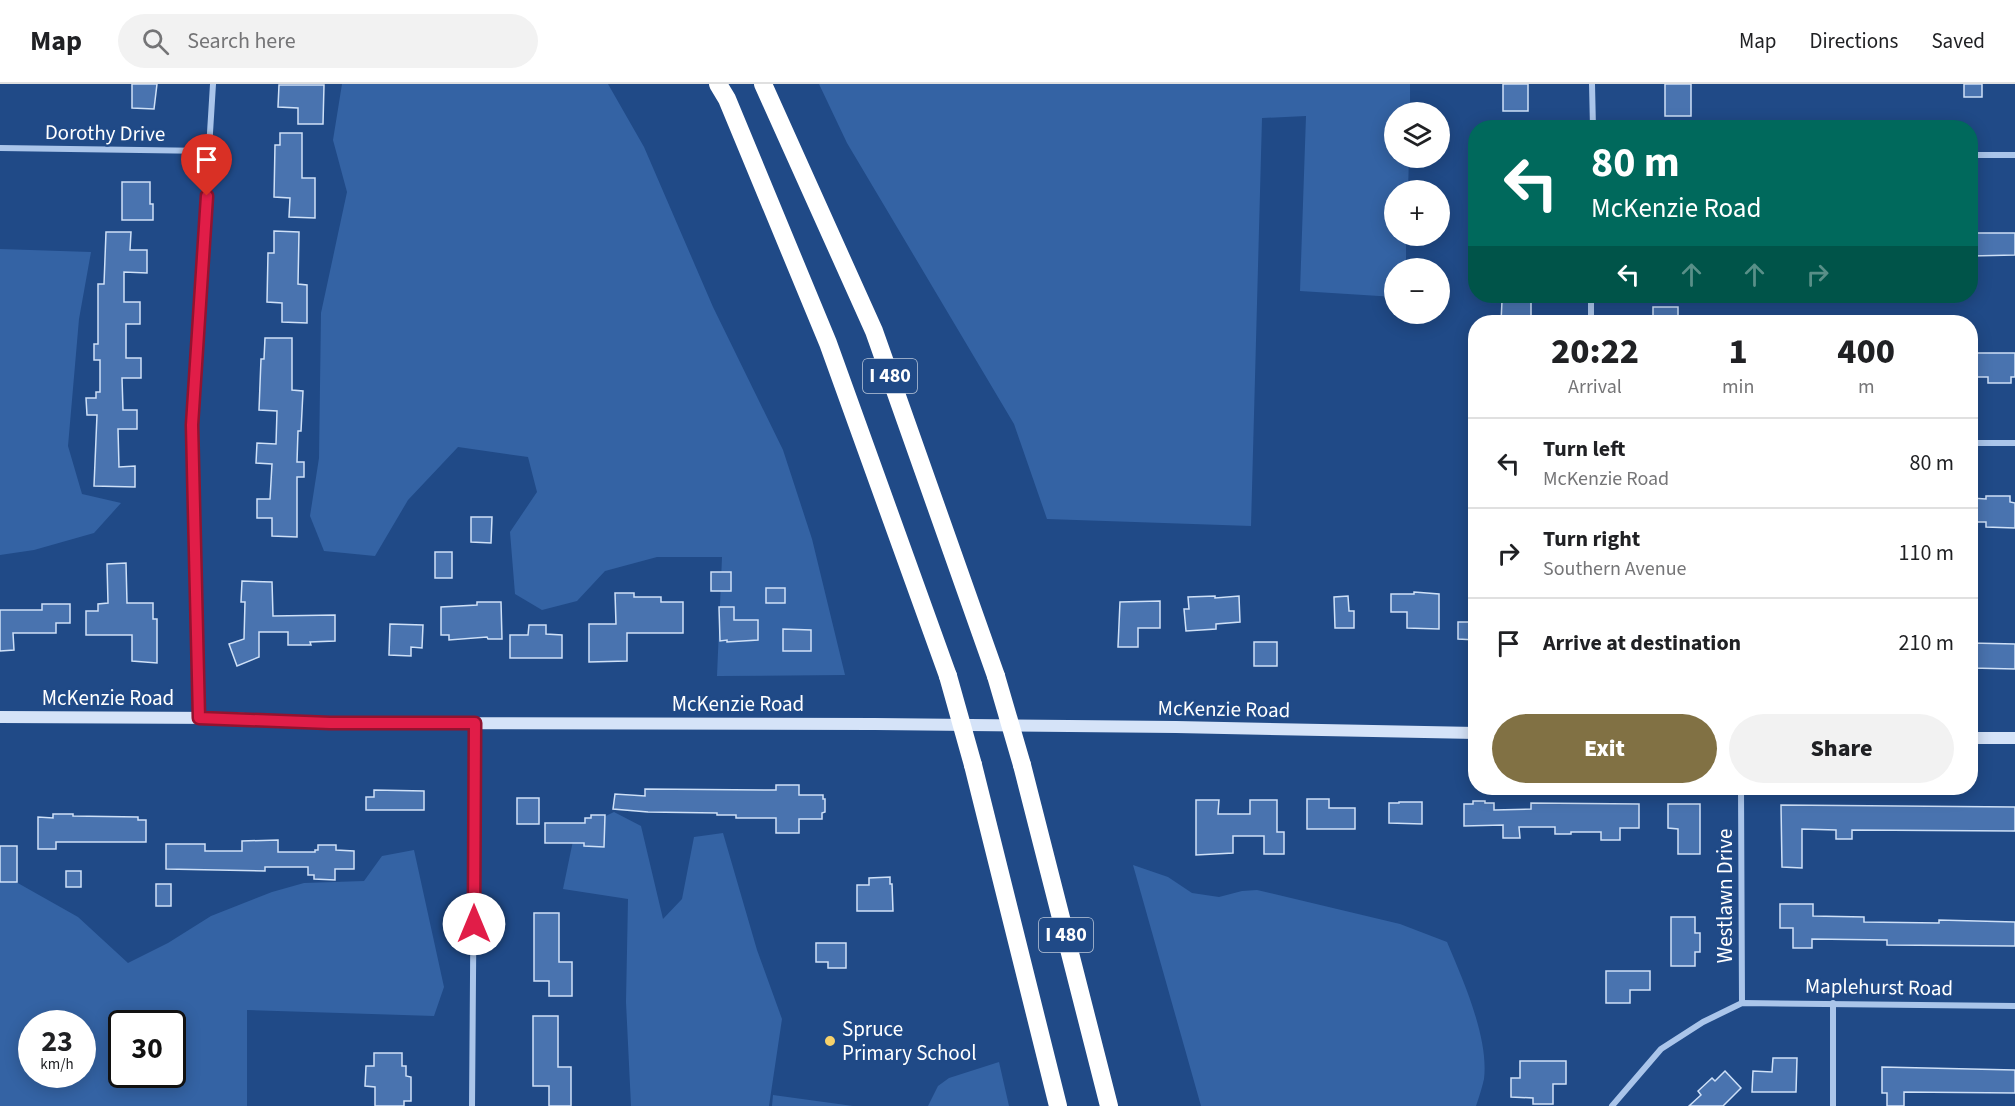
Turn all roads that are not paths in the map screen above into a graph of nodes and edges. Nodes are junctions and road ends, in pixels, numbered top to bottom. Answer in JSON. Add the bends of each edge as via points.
{"nodes":[{"id":1,"x":213,"y":84,"type":"edge"},
{"id":2,"x":718,"y":84,"type":"edge"},
{"id":3,"x":763,"y":84,"type":"edge"},
{"id":4,"x":1592,"y":84,"type":"edge"},
{"id":5,"x":1593,"y":120,"type":"edge"},
{"id":6,"x":0,"y":148,"type":"edge"},
{"id":7,"x":210,"y":151,"type":"junction"},
{"id":8,"x":1978,"y":155,"type":"edge"},
{"id":9,"x":2015,"y":155,"type":"edge"},
{"id":10,"x":1978,"y":443,"type":"edge"},
{"id":11,"x":2015,"y":443,"type":"edge"},
{"id":12,"x":0,"y":717,"type":"edge"},
{"id":13,"x":199,"y":718,"type":"junction"},
{"id":14,"x":475,"y":723,"type":"junction"},
{"id":15,"x":1468,"y":733,"type":"edge"},
{"id":16,"x":1978,"y":738,"type":"edge"},
{"id":17,"x":2015,"y":738,"type":"edge"},
{"id":18,"x":1741,"y":795,"type":"edge"},
{"id":19,"x":1742,"y":1003,"type":"junction"},
{"id":20,"x":1833,"y":1003,"type":"junction"},
{"id":21,"x":2015,"y":1006,"type":"edge"},
{"id":22,"x":472,"y":1106,"type":"edge"},
{"id":23,"x":1058,"y":1106,"type":"edge"},
{"id":24,"x":1109,"y":1106,"type":"edge"},
{"id":25,"x":1612,"y":1106,"type":"edge"},
{"id":26,"x":1833,"y":1106,"type":"edge"}],
"edges":[{"from":1,"to":7,"type":"street"},
{"from":2,"to":23,"type":"highway","number":"I 480","bridge":true,"via":[[828,343],[948,676]]},
{"from":3,"to":24,"type":"highway","number":"I 480","bridge":true,"via":[[874,331],[996,676]]},
{"from":4,"to":5,"type":"street"},
{"from":6,"to":7,"type":"street","name":"Dorothy Drive"},
{"from":7,"to":13,"type":"street","via":[[192,425]]},
{"from":8,"to":9,"type":"street"},
{"from":10,"to":11,"type":"street"},
{"from":12,"to":13,"type":"street","name":"McKenzie Road"},
{"from":13,"to":14,"type":"street","name":"McKenzie Road"},
{"from":14,"to":15,"type":"street","name":"McKenzie Road","via":[[1176,726]]},
{"from":14,"to":22,"type":"street"},
{"from":16,"to":17,"type":"street"},
{"from":18,"to":19,"type":"street","name":"Westlawn Drive"},
{"from":19,"to":20,"type":"street","name":"Maplehurst Road"},
{"from":19,"to":25,"type":"street","via":[[1661,1049]]},
{"from":20,"to":21,"type":"street","name":"Maplehurst Road"},
{"from":20,"to":26,"type":"street"}]}
